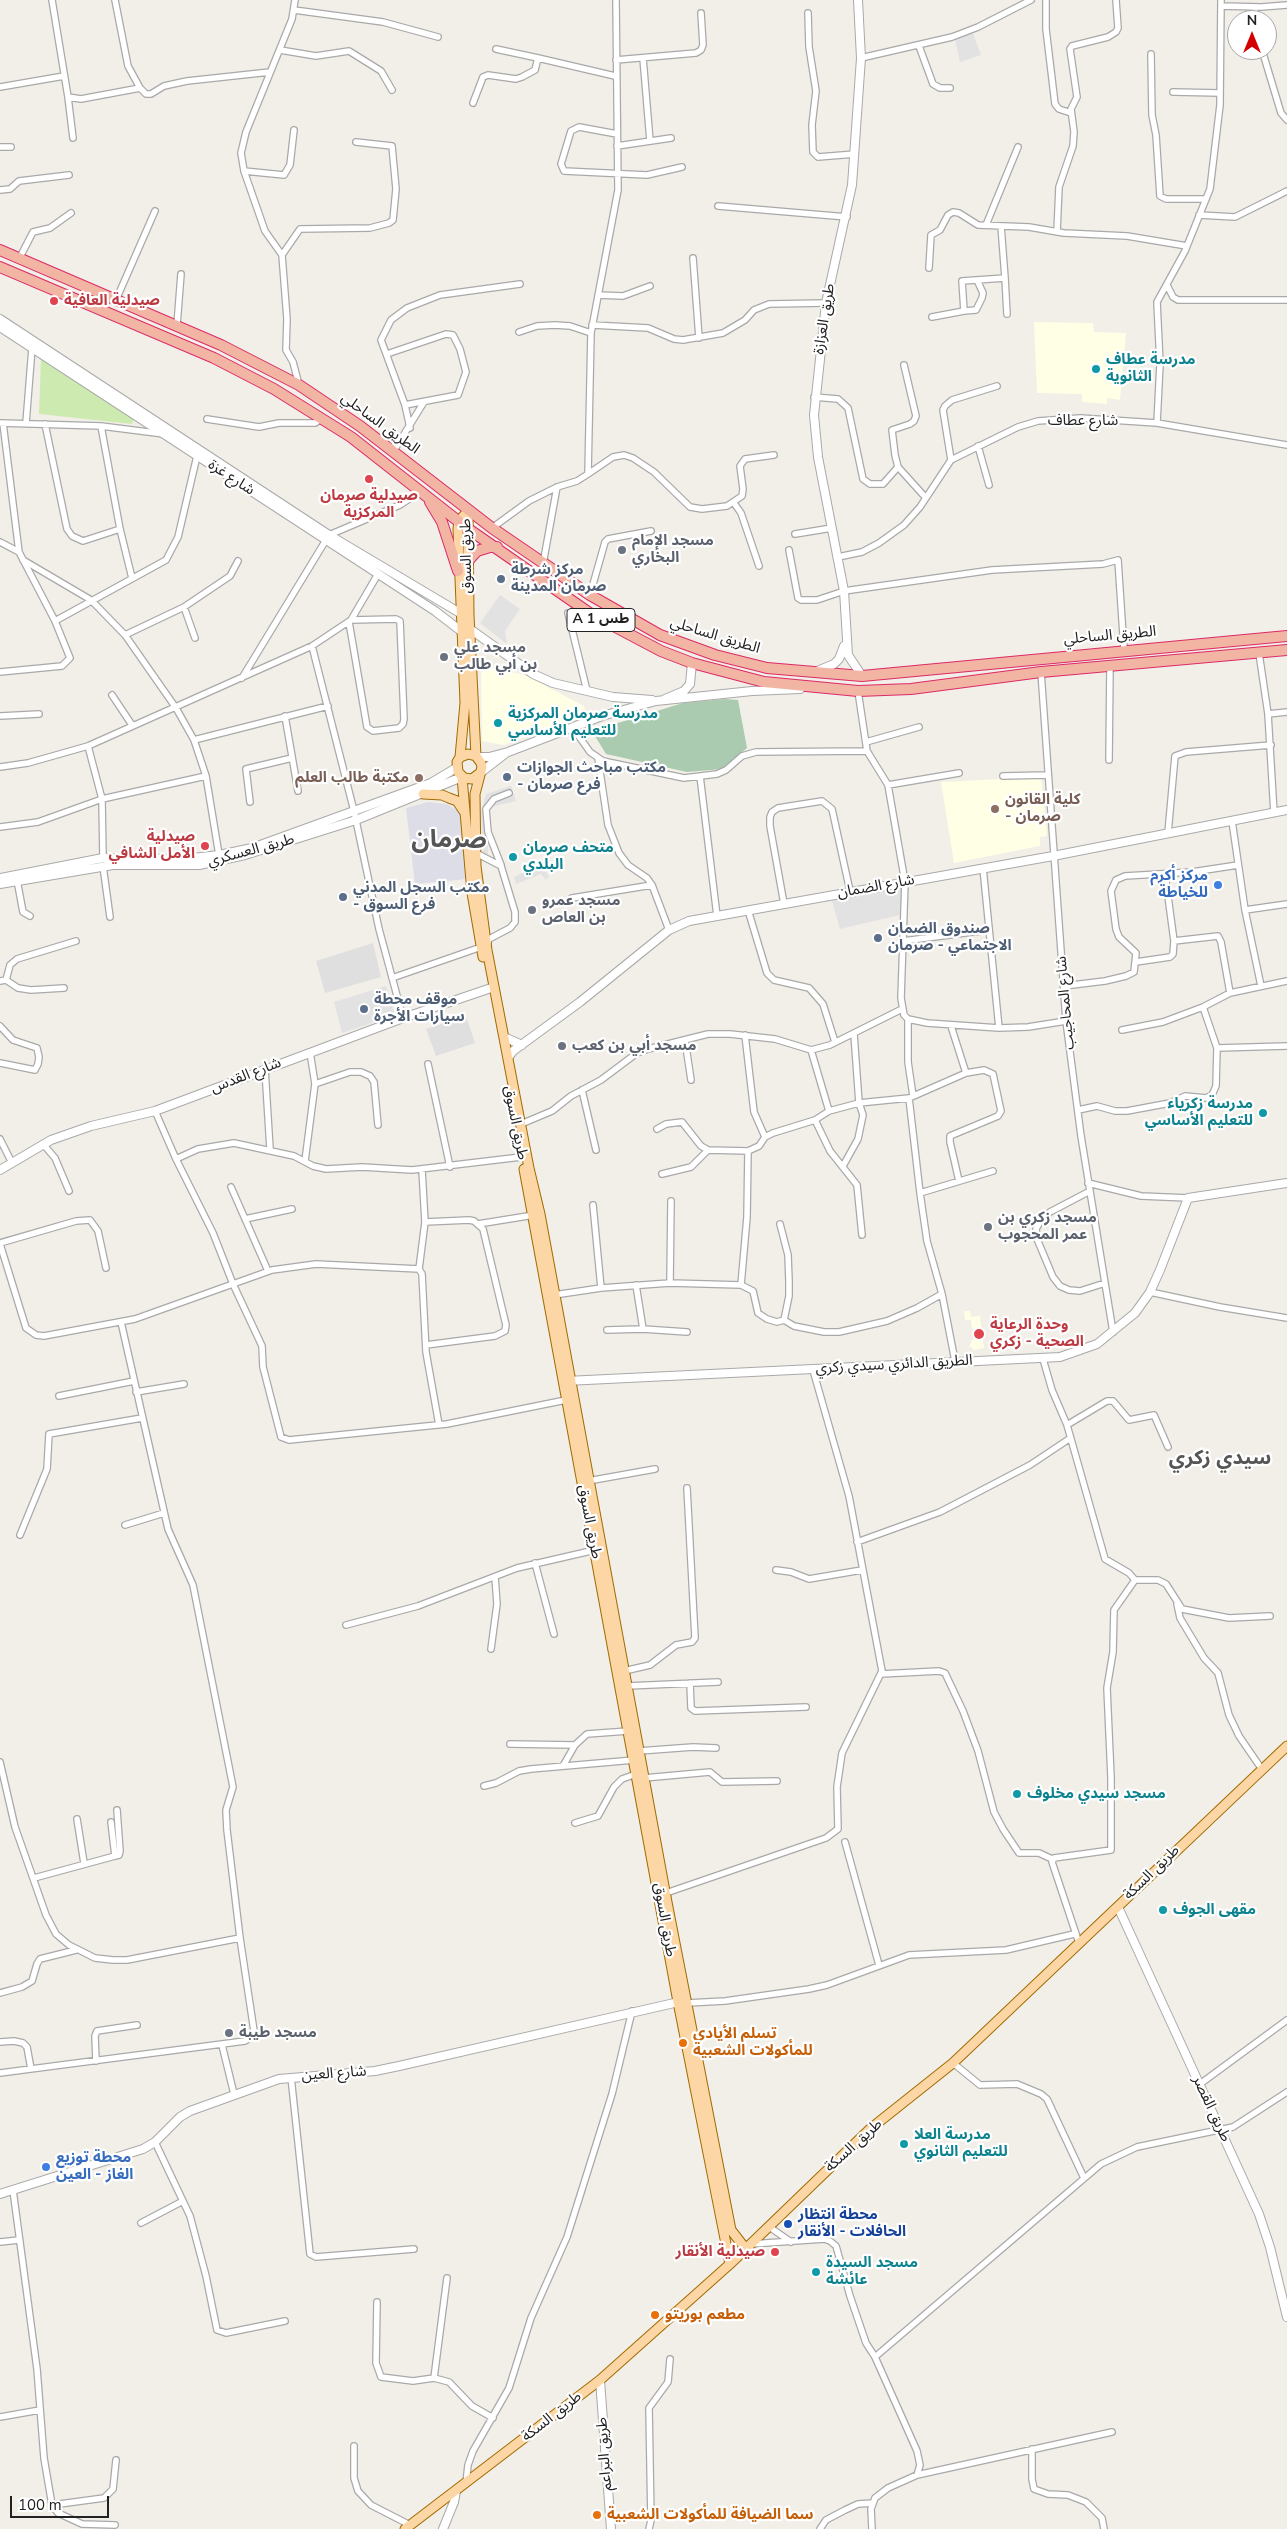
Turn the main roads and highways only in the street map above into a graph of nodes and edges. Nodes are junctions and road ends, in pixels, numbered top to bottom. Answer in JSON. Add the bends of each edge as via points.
{"nodes":[{"id":1,"x":0,"y":250,"type":"edge"},
{"id":2,"x":0,"y":267,"type":"edge"},
{"id":3,"x":360,"y":426,"type":"junction"},
{"id":4,"x":351,"y":437,"type":"junction"},
{"id":5,"x":429,"y":499,"type":"junction"},
{"id":6,"x":468,"y":511,"type":"junction"},
{"id":7,"x":463,"y":525,"type":"junction"},
{"id":8,"x":497,"y":547,"type":"junction"},
{"id":9,"x":467,"y":562,"type":"junction"},
{"id":10,"x":458,"y":571,"type":"junction"},
{"id":11,"x":464,"y":614,"type":"junction"},
{"id":12,"x":465,"y":630,"type":"junction"},
{"id":13,"x":1287,"y":636,"type":"edge"},
{"id":14,"x":1192,"y":644,"type":"junction"},
{"id":15,"x":1287,"y":650,"type":"edge"},
{"id":16,"x":1194,"y":660,"type":"junction"},
{"id":17,"x":477,"y":756,"type":"junction"},
{"id":18,"x":460,"y":757,"type":"junction"},
{"id":19,"x":480,"y":773,"type":"junction"},
{"id":20,"x":462,"y":777,"type":"junction"},
{"id":21,"x":423,"y":794,"type":"road end"},
{"id":22,"x":466,"y":817,"type":"junction"},
{"id":23,"x":484,"y":946,"type":"junction"},
{"id":24,"x":492,"y":988,"type":"junction"},
{"id":25,"x":566,"y":1381,"type":"junction"},
{"id":26,"x":1287,"y":1746,"type":"edge"},
{"id":27,"x":640,"y":1776,"type":"junction"},
{"id":28,"x":684,"y":2002,"type":"junction"},
{"id":29,"x":747,"y":2246,"type":"junction"},
{"id":30,"x":730,"y":2264,"type":"junction"},
{"id":31,"x":408,"y":2527,"type":"edge"}],
"edges":[{"from":1,"to":3,"type":"highway","name":"الطريق الساحلي","number":"A 1 طس","via":[[222,345],[299,385]]},
{"from":2,"to":4,"type":"highway","name":"الطريق الساحلي","number":"A 1 طس","via":[[250,375]]},
{"from":3,"to":4,"type":"highway"},
{"from":3,"to":6,"type":"highway","name":"الطريق الساحلي","number":"A 1 طس"},
{"from":4,"to":5,"type":"highway","name":"الطريق الساحلي","number":"A 1 طس"},
{"from":5,"to":7,"type":"highway","name":"الطريق الساحلي","number":"A 1 طس"},
{"from":5,"to":10,"type":"highway","via":[[442,522]]},
{"from":6,"to":7,"type":"main road","name":"طريق السوق"},
{"from":6,"to":14,"type":"highway","name":"الطريق الساحلي","number":"A 1 طس","via":[[590,595],[660,634],[688,647],[740,662],[862,676]]},
{"from":7,"to":8,"type":"highway","name":"الطريق الساحلي","number":"A 1 طس"},
{"from":7,"to":9,"type":"main road","name":"طريق السوق"},
{"from":7,"to":10,"type":"main road","name":"طريق السوق"},
{"from":8,"to":9,"type":"highway","via":[[477,551]]},
{"from":8,"to":16,"type":"highway","name":"الطريق الساحلي","number":"A 1 طس","via":[[591,614],[661,651],[692,663],[764,682],[858,692],[910,689],[1041,672]]},
{"from":9,"to":11,"type":"main road","name":"طريق السوق"},
{"from":10,"to":11,"type":"main road","name":"طريق السوق"},
{"from":11,"to":12,"type":"main road","name":"طريق السوق"},
{"from":12,"to":17,"type":"main road","name":"طريق السوق"},
{"from":12,"to":18,"type":"main road","name":"طريق السوق","via":[[465,703]]},
{"from":13,"to":14,"type":"highway","name":"الطريق الساحلي","number":"A 1 طس"},
{"from":14,"to":16,"type":"highway"},
{"from":15,"to":16,"type":"highway","name":"الطريق الساحلي","number":"A 1 طس"},
{"from":17,"to":18,"type":"main road","via":[[468,754]]},
{"from":17,"to":19,"type":"main road","via":[[481,763]]},
{"from":18,"to":20,"type":"main road","via":[[456,768]]},
{"from":19,"to":20,"type":"main road","via":[[472,779]]},
{"from":19,"to":23,"type":"main road","name":"طريق السوق","via":[[475,794],[476,876]]},
{"from":20,"to":22,"type":"main road","name":"طريق السوق"},
{"from":21,"to":22,"type":"main road","via":[[442,794],[456,801]]},
{"from":22,"to":23,"type":"main road","name":"طريق السوق","via":[[472,893]]},
{"from":23,"to":24,"type":"main road","name":"طريق السوق"},
{"from":24,"to":25,"type":"main road","name":"طريق السوق","via":[[521,1157]]},
{"from":24,"to":25,"type":"main road","name":"طريق السوق","via":[[540,1214]]},
{"from":25,"to":27,"type":"main road","name":"طريق السوق","via":[[627,1686],[639,1751]]},
{"from":25,"to":27,"type":"main road","name":"طريق السوق","via":[[566,1400],[628,1731]]},
{"from":26,"to":29,"type":"main road","name":"طريق السكة","via":[[953,2063],[870,2129]]},
{"from":27,"to":28,"type":"main road","name":"طريق السوق"},
{"from":27,"to":28,"type":"main road","name":"طريق السوق","via":[[666,1893]]},
{"from":28,"to":29,"type":"main road","name":"طريق السوق","via":[[732,2230]]},
{"from":28,"to":30,"type":"main road","name":"طريق السوق"},
{"from":29,"to":30,"type":"main road","name":"طريق السكة"},
{"from":30,"to":31,"type":"main road","name":"طريق السكة","via":[[600,2380]]}]}
